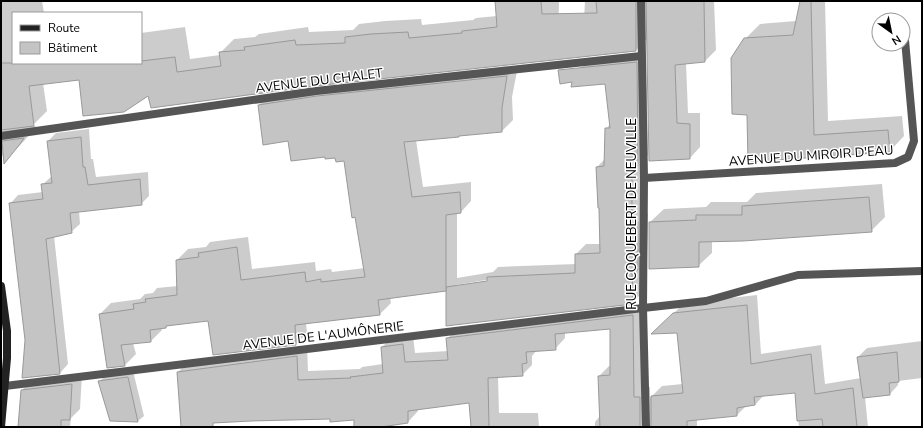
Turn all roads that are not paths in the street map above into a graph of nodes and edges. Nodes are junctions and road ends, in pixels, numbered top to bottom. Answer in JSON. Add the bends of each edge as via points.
{"nodes":[{"id":1,"x":641,"y":1,"type":"edge"},
{"id":2,"x":906,"y":52,"type":"edge"},
{"id":3,"x":641,"y":56,"type":"junction"},
{"id":4,"x":1,"y":136,"type":"edge"},
{"id":5,"x":644,"y":178,"type":"junction"},
{"id":6,"x":922,"y":271,"type":"edge"},
{"id":7,"x":1,"y":286,"type":"edge"},
{"id":8,"x":643,"y":308,"type":"junction"},
{"id":9,"x":5,"y":386,"type":"junction"},
{"id":10,"x":2,"y":399,"type":"edge"},
{"id":11,"x":1,"y":427,"type":"edge"},
{"id":12,"x":646,"y":427,"type":"edge"}],
"edges":[{"from":1,"to":3,"type":"street","name":"RUE COQUEBERT DE NEUVILLE"},
{"from":2,"to":5,"type":"street","name":"AVENUE DU MIROIR D'EAU","via":[[914,141],[908,157],[895,163]]},
{"from":3,"to":4,"type":"street","name":"AVENUE DU CHALET","via":[[316,92]]},
{"from":3,"to":5,"type":"street","name":"RUE COQUEBERT DE NEUVILLE"},
{"from":5,"to":8,"type":"street","name":"RUE COQUEBERT DE NEUVILLE"},
{"from":6,"to":8,"type":"street","name":"AVENUE DE L'AUMÔNERIE","via":[[798,275],[706,301]]},
{"from":7,"to":9,"type":"street","via":[[7,331]]},
{"from":8,"to":9,"type":"street","name":"AVENUE DE L'AUMÔNERIE"},
{"from":8,"to":12,"type":"street","name":"RUE COQUEBERT DE NEUVILLE"},
{"from":9,"to":10,"type":"street"},
{"from":10,"to":11,"type":"street"}]}
